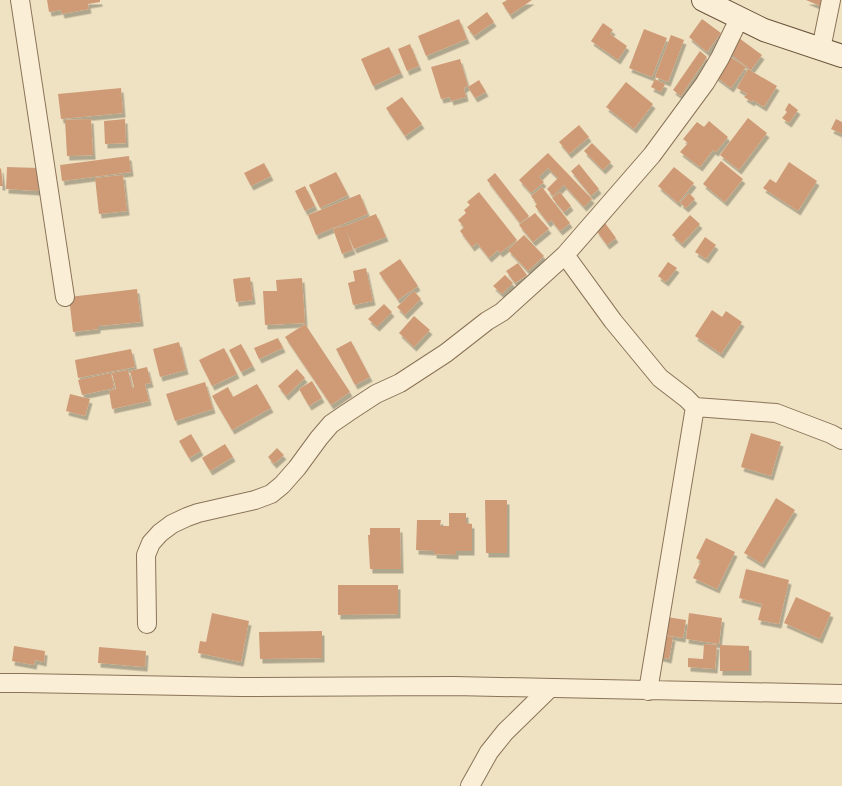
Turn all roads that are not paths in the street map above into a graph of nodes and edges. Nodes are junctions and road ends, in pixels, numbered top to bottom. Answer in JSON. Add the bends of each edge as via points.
{"nodes":[{"id":1,"x":20,"y":0,"type":"edge"},
{"id":2,"x":703,"y":0,"type":"edge"},
{"id":3,"x":832,"y":0,"type":"edge"},
{"id":4,"x":740,"y":17,"type":"junction"},
{"id":5,"x":821,"y":49,"type":"junction"},
{"id":6,"x":842,"y":56,"type":"edge"},
{"id":7,"x":564,"y":255,"type":"junction"},
{"id":8,"x":65,"y":297,"type":"dead end"},
{"id":9,"x":695,"y":407,"type":"junction"},
{"id":10,"x":842,"y":440,"type":"edge"},
{"id":11,"x":147,"y":624,"type":"dead end"},
{"id":12,"x":0,"y":683,"type":"edge"},
{"id":13,"x":550,"y":688,"type":"junction"},
{"id":14,"x":648,"y":691,"type":"junction"},
{"id":15,"x":842,"y":694,"type":"edge"},
{"id":16,"x":470,"y":786,"type":"edge"}],
"edges":[{"from":1,"to":8,"type":"street"},
{"from":2,"to":4,"type":"main road"},
{"from":3,"to":5,"type":"street"},
{"from":4,"to":5,"type":"main road","via":[[764,30]]},
{"from":4,"to":7,"type":"street","via":[[705,83],[657,149]]},
{"from":5,"to":6,"type":"main road"},
{"from":7,"to":9,"type":"street","via":[[660,378]]},
{"from":7,"to":11,"type":"street","via":[[502,312],[486,321],[446,353],[331,424],[297,468],[271,494],[192,515],[160,533],[146,555]]},
{"from":9,"to":10,"type":"street","via":[[776,413]]},
{"from":9,"to":14,"type":"street"},
{"from":12,"to":13,"type":"street"},
{"from":13,"to":14,"type":"street"},
{"from":13,"to":16,"type":"street","via":[[505,732],[489,752]]},
{"from":14,"to":15,"type":"street"}]}
